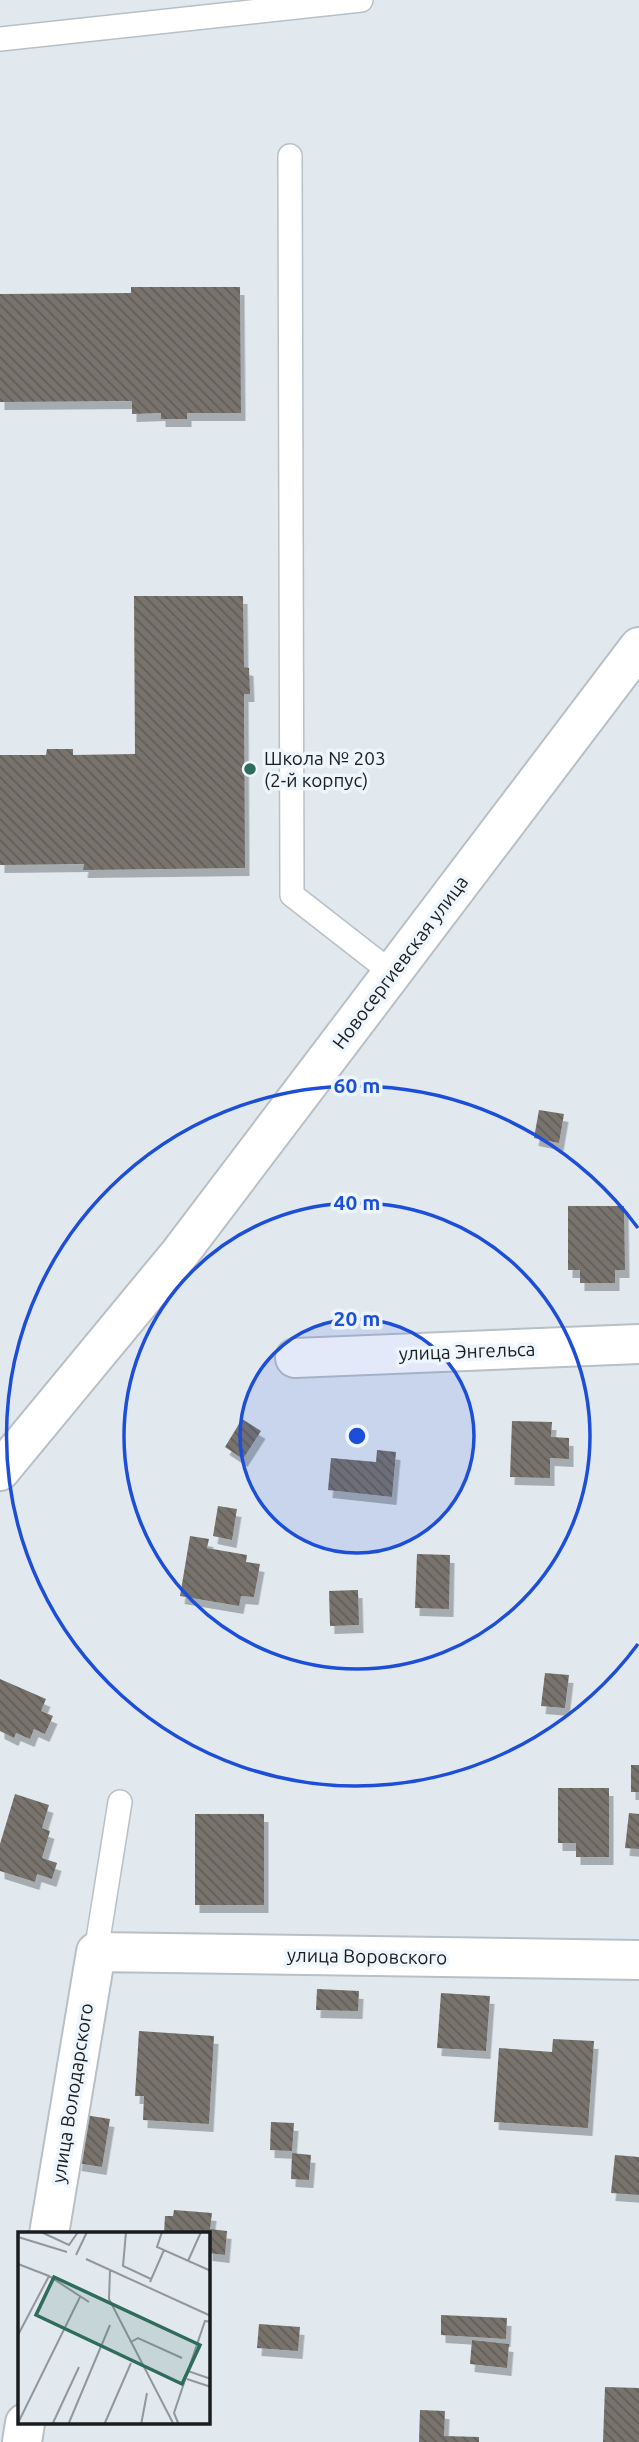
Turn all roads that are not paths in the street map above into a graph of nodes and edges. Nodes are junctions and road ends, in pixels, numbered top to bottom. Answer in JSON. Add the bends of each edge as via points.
{"nodes":[{"id":1,"x":361,"y":0,"type":"edge"},
{"id":2,"x":0,"y":39,"type":"edge"},
{"id":3,"x":290,"y":156,"type":"dead end"},
{"id":4,"x":639,"y":647,"type":"edge"},
{"id":5,"x":392,"y":973,"type":"junction"},
{"id":6,"x":639,"y":1344,"type":"edge"},
{"id":7,"x":295,"y":1358,"type":"dead end"},
{"id":8,"x":0,"y":1471,"type":"edge"},
{"id":9,"x":120,"y":1802,"type":"dead end"},
{"id":10,"x":96,"y":1952,"type":"junction"},
{"id":11,"x":639,"y":1960,"type":"edge"},
{"id":12,"x":49,"y":2232,"type":"edge"},
{"id":13,"x":25,"y":2424,"type":"edge"},
{"id":14,"x":22,"y":2442,"type":"edge"}],
"edges":[{"from":1,"to":2,"type":"lane"},
{"from":3,"to":5,"type":"lane","via":[[292,895]]},
{"from":4,"to":5,"type":"street","name":"Новосергиевская улица"},
{"from":5,"to":8,"type":"street","name":"Новосергиевская улица","via":[[180,1253]]},
{"from":6,"to":7,"type":"street","name":"улица Энгельса"},
{"from":9,"to":10,"type":"lane"},
{"from":10,"to":11,"type":"street","name":"улица Воровского"},
{"from":10,"to":12,"type":"street","name":"улица Володарского"},
{"from":13,"to":14,"type":"street"}]}
